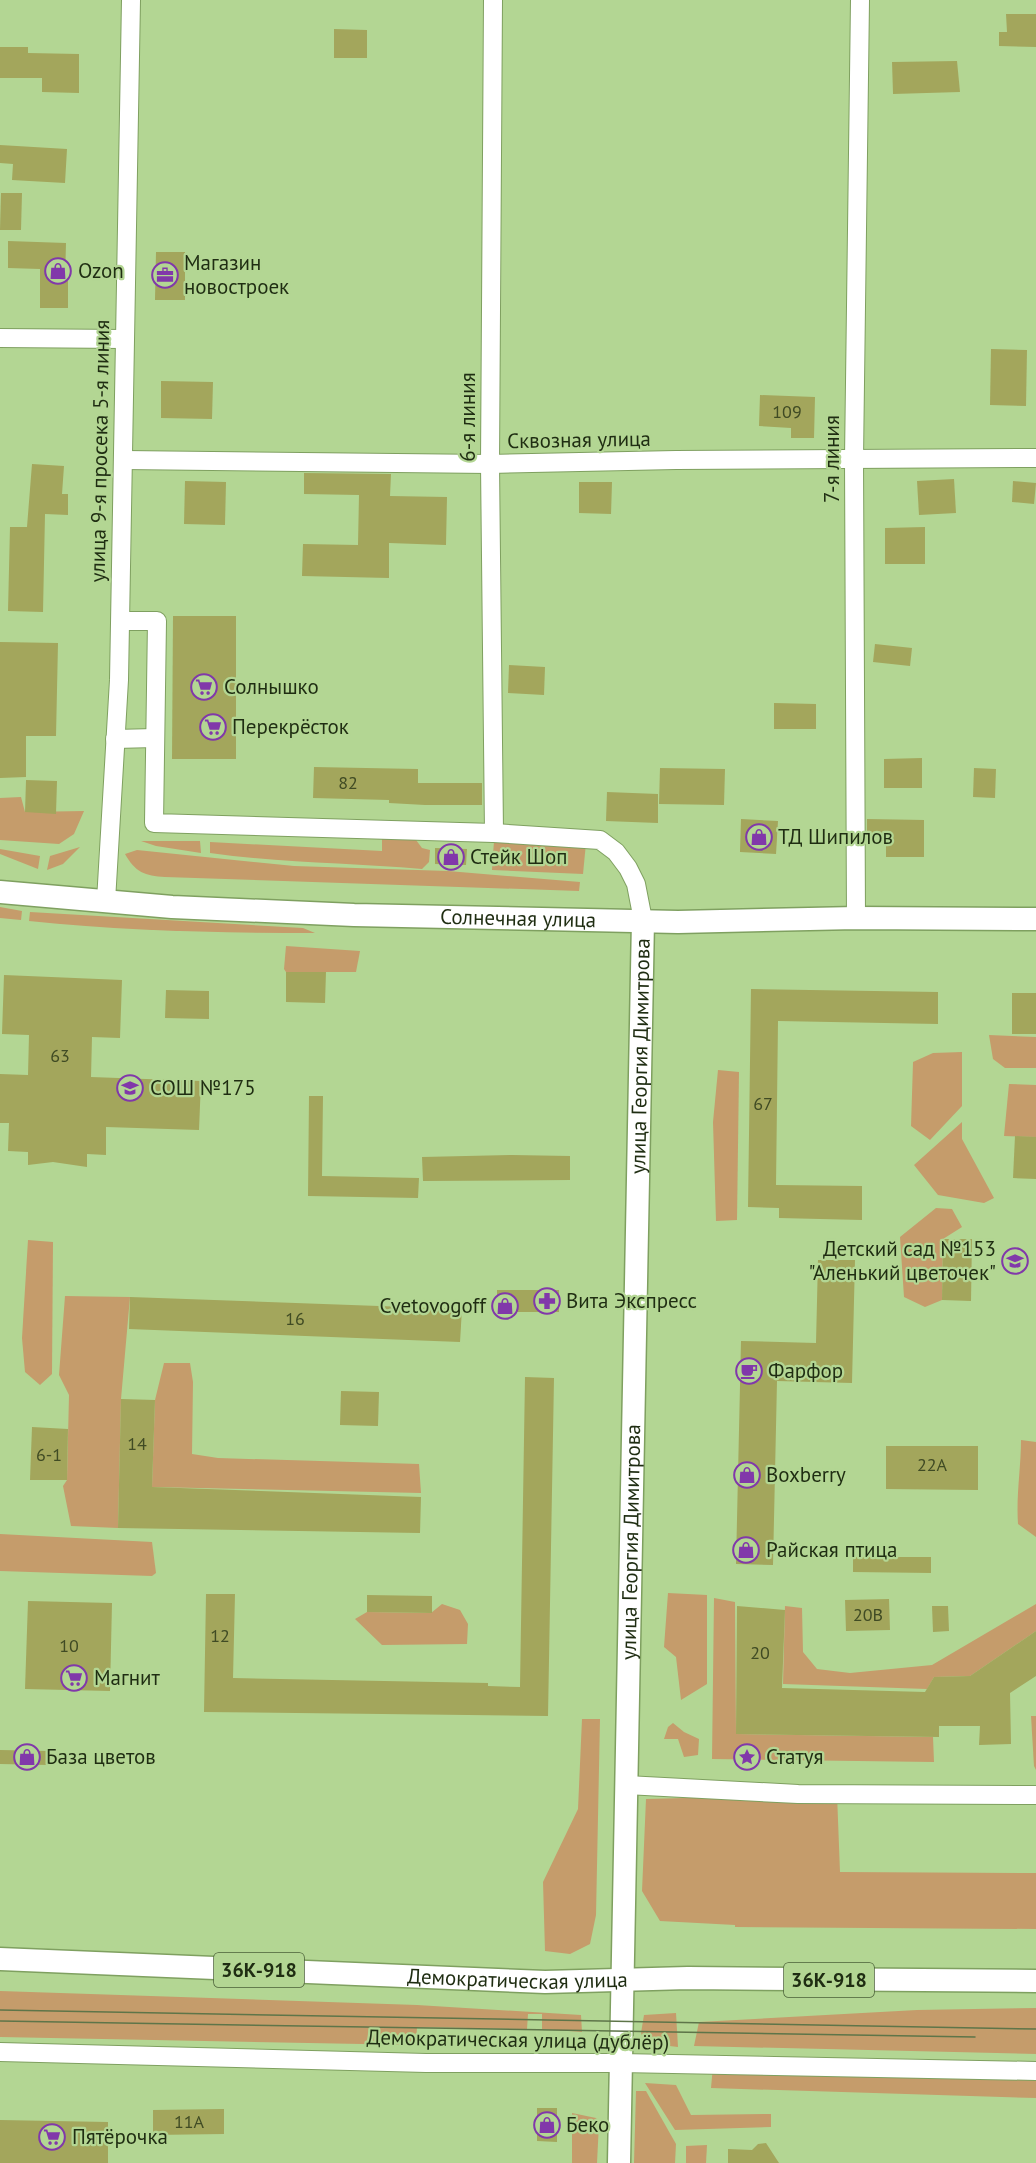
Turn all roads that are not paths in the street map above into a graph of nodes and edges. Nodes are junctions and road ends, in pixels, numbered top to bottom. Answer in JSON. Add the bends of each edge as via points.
{"nodes":[{"id":1,"x":131,"y":0,"type":"edge"},
{"id":2,"x":493,"y":0,"type":"edge"},
{"id":3,"x":860,"y":0,"type":"edge"},
{"id":4,"x":0,"y":338,"type":"edge"},
{"id":5,"x":124,"y":339,"type":"junction"},
{"id":6,"x":1036,"y":458,"type":"edge"},
{"id":7,"x":854,"y":459,"type":"junction"},
{"id":8,"x":123,"y":460,"type":"junction"},
{"id":9,"x":490,"y":464,"type":"junction"},
{"id":10,"x":121,"y":621,"type":"junction"},
{"id":11,"x":155,"y":738,"type":"junction"},
{"id":12,"x":115,"y":739,"type":"junction"},
{"id":13,"x":494,"y":833,"type":"junction"},
{"id":14,"x":0,"y":892,"type":"edge"},
{"id":15,"x":106,"y":902,"type":"junction"},
{"id":16,"x":856,"y":918,"type":"junction"},
{"id":17,"x":1036,"y":919,"type":"edge"},
{"id":18,"x":643,"y":920,"type":"junction"},
{"id":19,"x":626,"y":1785,"type":"junction"},
{"id":20,"x":1036,"y":1795,"type":"edge"},
{"id":21,"x":0,"y":1959,"type":"edge"},
{"id":22,"x":622,"y":1980,"type":"junction"},
{"id":23,"x":1036,"y":1981,"type":"edge"},
{"id":24,"x":0,"y":2052,"type":"edge"},
{"id":25,"x":620,"y":2063,"type":"junction"},
{"id":26,"x":1036,"y":2071,"type":"edge"},
{"id":27,"x":619,"y":2163,"type":"edge"}],
"edges":[{"from":1,"to":5,"type":"street","name":"улица 9-я просека 5-я линия"},
{"from":2,"to":9,"type":"street","name":"6-я линия"},
{"from":3,"to":7,"type":"street","name":"7-я линия"},
{"from":4,"to":5,"type":"street"},
{"from":5,"to":8,"type":"street","name":"улица 9-я просека 5-я линия"},
{"from":6,"to":7,"type":"street","name":"Сквозная улица"},
{"from":7,"to":9,"type":"street","name":"Сквозная улица"},
{"from":7,"to":16,"type":"street","name":"7-я линия"},
{"from":8,"to":9,"type":"street","name":"Сквозная улица"},
{"from":8,"to":10,"type":"street","name":"улица 9-я просека 5-я линия"},
{"from":9,"to":13,"type":"street","name":"6-я линия"},
{"from":10,"to":11,"type":"street","via":[[157,621]]},
{"from":10,"to":12,"type":"street","name":"улица 9-я просека 5-я линия"},
{"from":11,"to":12,"type":"street"},
{"from":11,"to":13,"type":"street","via":[[154,823]]},
{"from":12,"to":15,"type":"street","name":"улица 9-я просека 5-я линия"},
{"from":13,"to":18,"type":"street","via":[[600,840],[628,868],[636,884]]},
{"from":14,"to":15,"type":"main road","name":"Солнечная улица"},
{"from":15,"to":18,"type":"main road","name":"Солнечная улица","via":[[354,915]]},
{"from":16,"to":17,"type":"main road","name":"Солнечная улица"},
{"from":16,"to":18,"type":"main road","name":"Солнечная улица"},
{"from":18,"to":19,"type":"main road","name":"улица Георгия Димитрова"},
{"from":19,"to":20,"type":"street","via":[[798,1794]]},
{"from":19,"to":22,"type":"main road","name":"улица Георгия Димитрова"},
{"from":21,"to":22,"type":"main road","name":"Демократическая улица","number":"36К-918","via":[[438,1978]]},
{"from":22,"to":23,"type":"main road","name":"Демократическая улица","number":"36К-918"},
{"from":22,"to":25,"type":"main road","name":"улица Георгия Димитрова"},
{"from":24,"to":25,"type":"street","name":"Демократическая улица (дублёр)","via":[[426,2063]]},
{"from":25,"to":26,"type":"street","name":"Демократическая улица (дублёр)"},
{"from":25,"to":27,"type":"main road","name":"улица Георгия Димитрова"}]}
